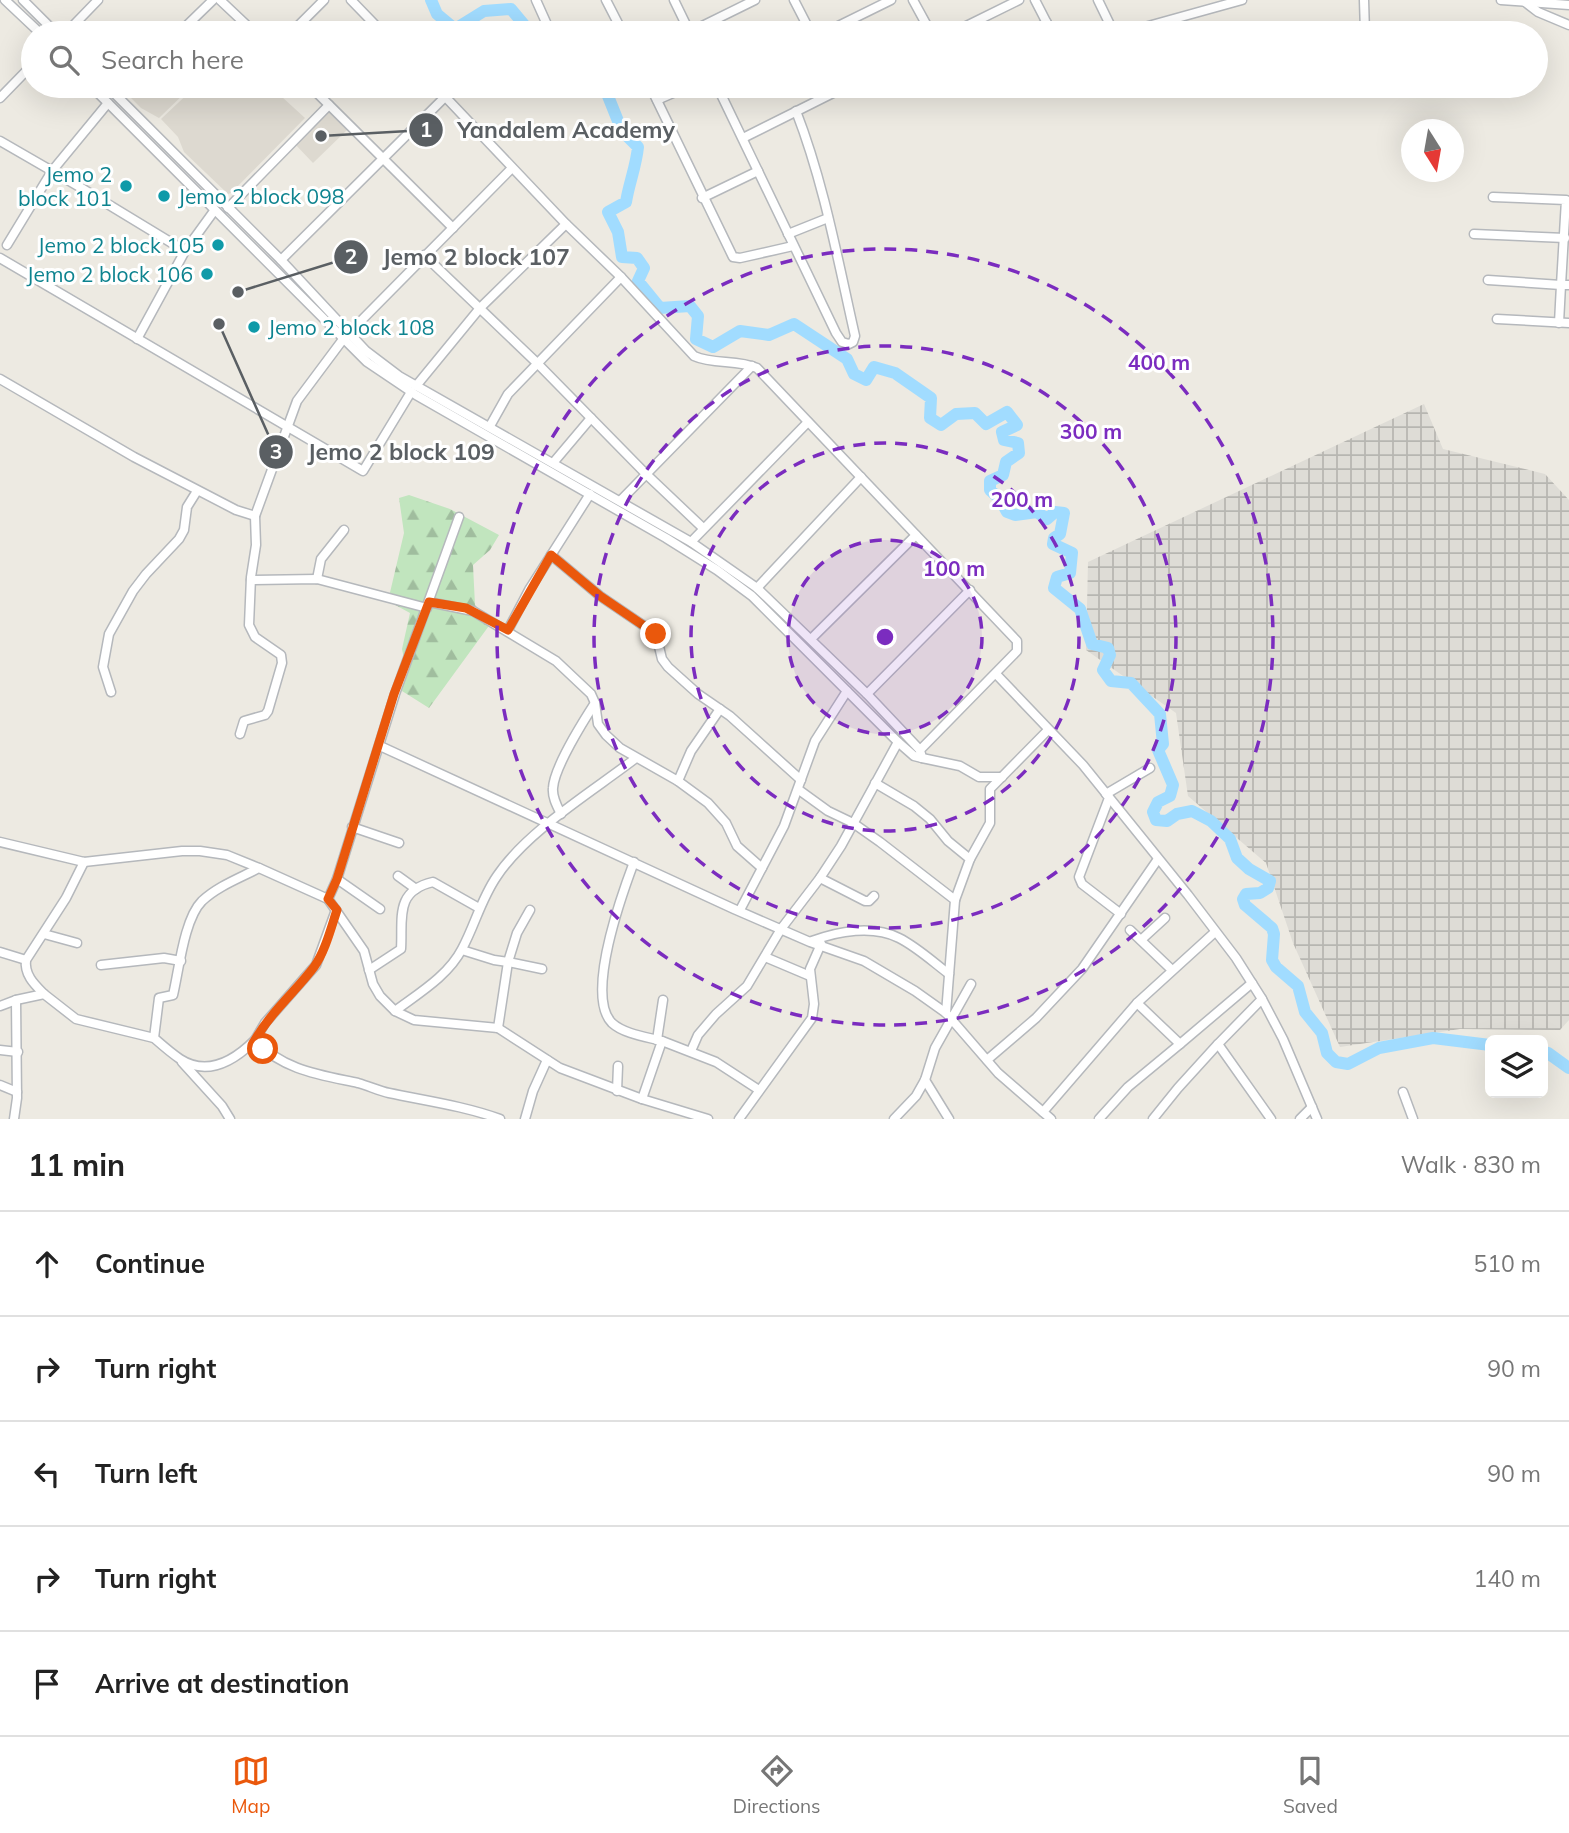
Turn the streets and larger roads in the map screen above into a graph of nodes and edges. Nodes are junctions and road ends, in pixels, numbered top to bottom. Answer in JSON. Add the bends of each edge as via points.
{"nodes":[{"id":1,"x":23,"y":0,"type":"edge"},
{"id":2,"x":98,"y":0,"type":"edge"},
{"id":3,"x":213,"y":0,"type":"edge"},
{"id":4,"x":220,"y":0,"type":"edge"},
{"id":5,"x":324,"y":0,"type":"edge"},
{"id":6,"x":351,"y":0,"type":"edge"},
{"id":7,"x":536,"y":0,"type":"edge"},
{"id":8,"x":606,"y":0,"type":"edge"},
{"id":9,"x":674,"y":0,"type":"edge"},
{"id":10,"x":754,"y":0,"type":"edge"},
{"id":11,"x":794,"y":0,"type":"edge"},
{"id":12,"x":891,"y":0,"type":"edge"},
{"id":13,"x":914,"y":0,"type":"edge"},
{"id":14,"x":1019,"y":0,"type":"edge"},
{"id":15,"x":1035,"y":0,"type":"edge"},
{"id":16,"x":1098,"y":0,"type":"edge"},
{"id":17,"x":1242,"y":0,"type":"edge"},
{"id":18,"x":1364,"y":0,"type":"edge"},
{"id":19,"x":1501,"y":0,"type":"edge"},
{"id":20,"x":1524,"y":1,"type":"edge"},
{"id":21,"x":11,"y":2,"type":"edge"},
{"id":22,"x":1569,"y":5,"type":"edge"},
{"id":23,"x":29,"y":21,"type":"edge"},
{"id":24,"x":44,"y":21,"type":"edge"},
{"id":25,"x":78,"y":21,"type":"edge"},
{"id":26,"x":191,"y":21,"type":"edge"},
{"id":27,"x":242,"y":21,"type":"edge"},
{"id":28,"x":303,"y":21,"type":"edge"},
{"id":29,"x":371,"y":21,"type":"edge"},
{"id":30,"x":545,"y":21,"type":"edge"},
{"id":31,"x":617,"y":21,"type":"edge"},
{"id":32,"x":684,"y":21,"type":"edge"},
{"id":33,"x":713,"y":21,"type":"edge"},
{"id":34,"x":805,"y":21,"type":"edge"},
{"id":35,"x":848,"y":21,"type":"edge"},
{"id":36,"x":925,"y":21,"type":"edge"},
{"id":37,"x":976,"y":21,"type":"edge"},
{"id":38,"x":1046,"y":21,"type":"edge"},
{"id":39,"x":1108,"y":21,"type":"edge"},
{"id":40,"x":1166,"y":21,"type":"edge"},
{"id":41,"x":1365,"y":21,"type":"edge"},
{"id":42,"x":1569,"y":25,"type":"edge"},
{"id":43,"x":21,"y":76,"type":"edge"},
{"id":44,"x":0,"y":98,"type":"edge"},
{"id":45,"x":103,"y":98,"type":"edge"},
{"id":46,"x":120,"y":98,"type":"edge"},
{"id":47,"x":323,"y":98,"type":"edge"},
{"id":48,"x":444,"y":98,"type":"edge"},
{"id":49,"x":448,"y":98,"type":"edge"},
{"id":50,"x":662,"y":98,"type":"edge"},
{"id":51,"x":723,"y":98,"type":"edge"},
{"id":52,"x":820,"y":98,"type":"edge"},
{"id":53,"x":657,"y":100,"type":"joint"},
{"id":54,"x":108,"y":103,"type":"junction"},
{"id":55,"x":330,"y":104,"type":"junction"},
{"id":56,"x":796,"y":111,"type":"junction"},
{"id":57,"x":743,"y":138,"type":"junction"},
{"id":58,"x":0,"y":141,"type":"edge"},
{"id":59,"x":384,"y":159,"type":"junction"},
{"id":60,"x":512,"y":168,"type":"junction"},
{"id":61,"x":52,"y":171,"type":"junction"},
{"id":62,"x":758,"y":171,"type":"junction"},
{"id":63,"x":188,"y":174,"type":"junction"},
{"id":64,"x":1493,"y":197,"type":"dead end"},
{"id":65,"x":702,"y":198,"type":"junction"},
{"id":66,"x":1568,"y":200,"type":"edge"},
{"id":67,"x":228,"y":208,"type":"junction"},
{"id":68,"x":214,"y":211,"type":"junction"},
{"id":69,"x":828,"y":218,"type":"junction"},
{"id":70,"x":566,"y":223,"type":"junction"},
{"id":71,"x":453,"y":228,"type":"junction"},
{"id":72,"x":1474,"y":233,"type":"dead end"},
{"id":73,"x":788,"y":234,"type":"junction"},
{"id":74,"x":1566,"y":242,"type":"edge"},
{"id":75,"x":7,"y":246,"type":"dead end"},
{"id":76,"x":793,"y":246,"type":"junction"},
{"id":77,"x":185,"y":251,"type":"junction"},
{"id":78,"x":425,"y":255,"type":"junction"},
{"id":79,"x":0,"y":258,"type":"edge"},
{"id":80,"x":281,"y":260,"type":"junction"},
{"id":81,"x":621,"y":277,"type":"junction"},
{"id":82,"x":1488,"y":280,"type":"dead end"},
{"id":83,"x":1565,"y":285,"type":"edge"},
{"id":84,"x":480,"y":308,"type":"junction"},
{"id":85,"x":1497,"y":319,"type":"dead end"},
{"id":86,"x":1564,"y":323,"type":"edge"},
{"id":87,"x":347,"y":335,"type":"junction"},
{"id":88,"x":137,"y":339,"type":"junction"},
{"id":89,"x":537,"y":363,"type":"junction"},
{"id":90,"x":752,"y":366,"type":"junction"},
{"id":91,"x":0,"y":379,"type":"edge"},
{"id":92,"x":413,"y":389,"type":"junction"},
{"id":93,"x":592,"y":418,"type":"junction"},
{"id":94,"x":808,"y":422,"type":"junction"},
{"id":95,"x":490,"y":426,"type":"junction"},
{"id":96,"x":289,"y":428,"type":"junction"},
{"id":97,"x":553,"y":463,"type":"junction"},
{"id":98,"x":646,"y":474,"type":"junction"},
{"id":99,"x":861,"y":477,"type":"junction"},
{"id":100,"x":572,"y":479,"type":"junction"},
{"id":101,"x":197,"y":491,"type":"junction"},
{"id":102,"x":590,"y":494,"type":"junction"},
{"id":103,"x":620,"y":501,"type":"junction"},
{"id":104,"x":255,"y":516,"type":"junction"},
{"id":105,"x":460,"y":517,"type":"dead end"},
{"id":106,"x":703,"y":528,"type":"junction"},
{"id":107,"x":344,"y":530,"type":"dead end"},
{"id":108,"x":916,"y":534,"type":"junction"},
{"id":109,"x":691,"y":542,"type":"junction"},
{"id":110,"x":551,"y":555,"type":"junction"},
{"id":111,"x":317,"y":579,"type":"junction"},
{"id":112,"x":251,"y":580,"type":"junction"},
{"id":113,"x":757,"y":588,"type":"junction"},
{"id":114,"x":970,"y":590,"type":"junction"},
{"id":115,"x":773,"y":602,"type":"junction"},
{"id":116,"x":428,"y":605,"type":"junction"},
{"id":117,"x":766,"y":609,"type":"junction"},
{"id":118,"x":508,"y":630,"type":"junction"},
{"id":119,"x":810,"y":639,"type":"junction"},
{"id":120,"x":996,"y":674,"type":"junction"},
{"id":121,"x":847,"y":691,"type":"junction"},
{"id":122,"x":111,"y":692,"type":"dead end"},
{"id":123,"x":867,"y":694,"type":"junction"},
{"id":124,"x":595,"y":703,"type":"junction"},
{"id":125,"x":720,"y":709,"type":"junction"},
{"id":126,"x":1048,"y":730,"type":"junction"},
{"id":127,"x":240,"y":734,"type":"dead end"},
{"id":128,"x":898,"y":741,"type":"junction"},
{"id":129,"x":380,"y":746,"type":"junction"},
{"id":130,"x":919,"y":755,"type":"junction"},
{"id":131,"x":636,"y":758,"type":"junction"},
{"id":132,"x":1150,"y":768,"type":"dead end"},
{"id":133,"x":1002,"y":777,"type":"junction"},
{"id":134,"x":801,"y":780,"type":"junction"},
{"id":135,"x":678,"y":781,"type":"junction"},
{"id":136,"x":874,"y":783,"type":"junction"},
{"id":137,"x":799,"y":790,"type":"junction"},
{"id":138,"x":1108,"y":796,"type":"junction"},
{"id":139,"x":561,"y":814,"type":"junction"},
{"id":140,"x":550,"y":823,"type":"junction"},
{"id":141,"x":853,"y":823,"type":"junction"},
{"id":142,"x":352,"y":827,"type":"junction"},
{"id":143,"x":0,"y":842,"type":"edge"},
{"id":144,"x":399,"y":843,"type":"dead end"},
{"id":145,"x":970,"y":859,"type":"junction"},
{"id":146,"x":1158,"y":859,"type":"junction"},
{"id":147,"x":84,"y":862,"type":"junction"},
{"id":148,"x":634,"y":862,"type":"junction"},
{"id":149,"x":259,"y":868,"type":"junction"},
{"id":150,"x":762,"y":868,"type":"junction"},
{"id":151,"x":398,"y":876,"type":"dead end"},
{"id":152,"x":820,"y":878,"type":"junction"},
{"id":153,"x":337,"y":879,"type":"junction"},
{"id":154,"x":416,"y":889,"type":"junction"},
{"id":155,"x":874,"y":896,"type":"dead end"},
{"id":156,"x":328,"y":899,"type":"junction"},
{"id":157,"x":955,"y":900,"type":"junction"},
{"id":158,"x":479,"y":908,"type":"junction"},
{"id":159,"x":380,"y":909,"type":"dead end"},
{"id":160,"x":337,"y":910,"type":"junction"},
{"id":161,"x":530,"y":910,"type":"dead end"},
{"id":162,"x":740,"y":910,"type":"junction"},
{"id":163,"x":1121,"y":914,"type":"junction"},
{"id":164,"x":1165,"y":918,"type":"dead end"},
{"id":165,"x":781,"y":929,"type":"junction"},
{"id":166,"x":1130,"y":930,"type":"dead end"},
{"id":167,"x":1215,"y":932,"type":"junction"},
{"id":168,"x":44,"y":934,"type":"junction"},
{"id":169,"x":1141,"y":940,"type":"junction"},
{"id":170,"x":810,"y":942,"type":"junction"},
{"id":171,"x":77,"y":943,"type":"dead end"},
{"id":172,"x":821,"y":944,"type":"junction"},
{"id":173,"x":462,"y":950,"type":"junction"},
{"id":174,"x":0,"y":952,"type":"edge"},
{"id":175,"x":765,"y":957,"type":"junction"},
{"id":176,"x":26,"y":960,"type":"junction"},
{"id":177,"x":181,"y":961,"type":"junction"},
{"id":178,"x":508,"y":962,"type":"junction"},
{"id":179,"x":101,"y":965,"type":"dead end"},
{"id":180,"x":542,"y":969,"type":"dead end"},
{"id":181,"x":369,"y":970,"type":"junction"},
{"id":182,"x":1172,"y":970,"type":"junction"},
{"id":183,"x":949,"y":974,"type":"junction"},
{"id":184,"x":810,"y":975,"type":"junction"},
{"id":185,"x":1252,"y":983,"type":"junction"},
{"id":186,"x":971,"y":984,"type":"dead end"},
{"id":187,"x":44,"y":994,"type":"junction"},
{"id":188,"x":1262,"y":999,"type":"junction"},
{"id":189,"x":16,"y":1000,"type":"junction"},
{"id":190,"x":663,"y":1000,"type":"dead end"},
{"id":191,"x":1137,"y":1003,"type":"junction"},
{"id":192,"x":0,"y":1006,"type":"edge"},
{"id":193,"x":395,"y":1011,"type":"junction"},
{"id":194,"x":948,"y":1016,"type":"junction"},
{"id":195,"x":498,"y":1028,"type":"junction"},
{"id":196,"x":154,"y":1038,"type":"junction"},
{"id":197,"x":255,"y":1040,"type":"junction"},
{"id":198,"x":660,"y":1040,"type":"junction"},
{"id":199,"x":1180,"y":1044,"type":"junction"},
{"id":200,"x":1218,"y":1044,"type":"junction"},
{"id":201,"x":0,"y":1050,"type":"edge"},
{"id":202,"x":691,"y":1051,"type":"junction"},
{"id":203,"x":18,"y":1052,"type":"junction"},
{"id":204,"x":180,"y":1059,"type":"junction"},
{"id":205,"x":547,"y":1060,"type":"junction"},
{"id":206,"x":987,"y":1060,"type":"junction"},
{"id":207,"x":618,"y":1066,"type":"dead end"},
{"id":208,"x":926,"y":1080,"type":"junction"},
{"id":209,"x":0,"y":1085,"type":"edge"},
{"id":210,"x":759,"y":1090,"type":"junction"},
{"id":211,"x":617,"y":1091,"type":"junction"},
{"id":212,"x":17,"y":1092,"type":"junction"},
{"id":213,"x":1403,"y":1092,"type":"dead end"},
{"id":214,"x":642,"y":1099,"type":"junction"},
{"id":215,"x":1312,"y":1107,"type":"junction"},
{"id":216,"x":1048,"y":1117,"type":"edge"},
{"id":217,"x":14,"y":1119,"type":"edge"},
{"id":218,"x":230,"y":1119,"type":"edge"},
{"id":219,"x":500,"y":1119,"type":"edge"},
{"id":220,"x":525,"y":1119,"type":"edge"},
{"id":221,"x":708,"y":1119,"type":"edge"},
{"id":222,"x":739,"y":1119,"type":"edge"},
{"id":223,"x":894,"y":1119,"type":"edge"},
{"id":224,"x":949,"y":1119,"type":"edge"},
{"id":225,"x":1099,"y":1119,"type":"edge"},
{"id":226,"x":1153,"y":1119,"type":"edge"},
{"id":227,"x":1271,"y":1119,"type":"edge"},
{"id":228,"x":1300,"y":1119,"type":"edge"},
{"id":229,"x":1317,"y":1119,"type":"edge"},
{"id":230,"x":1413,"y":1119,"type":"edge"}],
"edges":[{"from":1,"to":24,"type":"street"},
{"from":2,"to":25,"type":"street"},
{"from":3,"to":26,"type":"street"},
{"from":4,"to":27,"type":"street"},
{"from":5,"to":28,"type":"street"},
{"from":6,"to":29,"type":"street"},
{"from":7,"to":30,"type":"street"},
{"from":8,"to":31,"type":"street"},
{"from":9,"to":32,"type":"street"},
{"from":10,"to":33,"type":"street"},
{"from":11,"to":34,"type":"street"},
{"from":12,"to":35,"type":"street"},
{"from":13,"to":36,"type":"street"},
{"from":14,"to":37,"type":"street"},
{"from":15,"to":38,"type":"street"},
{"from":16,"to":39,"type":"street"},
{"from":17,"to":40,"type":"street"},
{"from":18,"to":41,"type":"street"},
{"from":19,"to":20,"type":"street"},
{"from":20,"to":22,"type":"street"},
{"from":20,"to":42,"type":"street"},
{"from":21,"to":23,"type":"street"},
{"from":43,"to":44,"type":"street"},
{"from":45,"to":54,"type":"street"},
{"from":46,"to":63,"type":"street"},
{"from":47,"to":55,"type":"street"},
{"from":48,"to":59,"type":"street"},
{"from":49,"to":60,"type":"street"},
{"from":50,"to":53,"type":"street"},
{"from":51,"to":57,"type":"street"},
{"from":52,"to":56,"type":"street"},
{"from":53,"to":65,"type":"street"},
{"from":54,"to":61,"type":"street"},
{"from":54,"to":63,"type":"street"},
{"from":55,"to":59,"type":"street"},
{"from":55,"to":67,"type":"street"},
{"from":56,"to":57,"type":"street"},
{"from":56,"to":69,"type":"street"},
{"from":57,"to":62,"type":"street"},
{"from":58,"to":61,"type":"street"},
{"from":59,"to":71,"type":"street"},
{"from":59,"to":80,"type":"street"},
{"from":60,"to":70,"type":"street"},
{"from":60,"to":71,"type":"street"},
{"from":61,"to":75,"type":"street"},
{"from":61,"to":77,"type":"street"},
{"from":62,"to":65,"type":"street"},
{"from":62,"to":73,"type":"street"},
{"from":63,"to":67,"type":"street"},
{"from":63,"to":68,"type":"street"},
{"from":64,"to":66,"type":"street"},
{"from":65,"to":76,"type":"street","via":[[733,257]]},
{"from":66,"to":74,"type":"street"},
{"from":67,"to":80,"type":"street"},
{"from":68,"to":77,"type":"street"},
{"from":68,"to":87,"type":"street"},
{"from":69,"to":73,"type":"street"},
{"from":69,"to":76,"type":"street","via":[[853,342],[846,344],[836,333]]},
{"from":70,"to":81,"type":"street"},
{"from":70,"to":84,"type":"street"},
{"from":71,"to":78,"type":"street"},
{"from":72,"to":74,"type":"street"},
{"from":73,"to":76,"type":"street"},
{"from":74,"to":83,"type":"street"},
{"from":77,"to":88,"type":"street"},
{"from":78,"to":84,"type":"street"},
{"from":78,"to":87,"type":"street"},
{"from":79,"to":88,"type":"street"},
{"from":80,"to":87,"type":"street"},
{"from":81,"to":89,"type":"street"},
{"from":81,"to":90,"type":"street","via":[[694,356]]},
{"from":82,"to":83,"type":"street"},
{"from":83,"to":86,"type":"street"},
{"from":84,"to":89,"type":"street"},
{"from":84,"to":92,"type":"street"},
{"from":85,"to":86,"type":"street"},
{"from":87,"to":92,"type":"street","via":[[367,362]]},
{"from":87,"to":96,"type":"street","via":[[298,401]]},
{"from":88,"to":96,"type":"street"},
{"from":89,"to":93,"type":"street"},
{"from":89,"to":95,"type":"street","via":[[508,394]]},
{"from":90,"to":94,"type":"street"},
{"from":90,"to":98,"type":"street"},
{"from":91,"to":101,"type":"street"},
{"from":92,"to":95,"type":"street"},
{"from":92,"to":96,"type":"street","via":[[363,471]]},
{"from":92,"to":100,"type":"street"},
{"from":93,"to":97,"type":"street"},
{"from":93,"to":98,"type":"street"},
{"from":94,"to":99,"type":"street"},
{"from":94,"to":106,"type":"street"},
{"from":95,"to":97,"type":"street"},
{"from":96,"to":104,"type":"street"},
{"from":97,"to":100,"type":"street"},
{"from":98,"to":103,"type":"street"},
{"from":98,"to":106,"type":"street"},
{"from":99,"to":108,"type":"street"},
{"from":99,"to":113,"type":"street"},
{"from":100,"to":102,"type":"street"},
{"from":100,"to":103,"type":"street"},
{"from":101,"to":104,"type":"street"},
{"from":101,"to":122,"type":"street","via":[[187,507],[179,539],[140,582],[110,634],[103,667]]},
{"from":102,"to":110,"type":"street"},
{"from":102,"to":117,"type":"street","via":[[707,564]]},
{"from":103,"to":109,"type":"street"},
{"from":104,"to":112,"type":"street","via":[[257,545]]},
{"from":105,"to":116,"type":"street"},
{"from":106,"to":109,"type":"street"},
{"from":107,"to":111,"type":"street","via":[[321,559]]},
{"from":108,"to":114,"type":"street"},
{"from":108,"to":119,"type":"street"},
{"from":109,"to":113,"type":"street"},
{"from":110,"to":118,"type":"street"},
{"from":110,"to":125,"type":"street","via":[[656,634],[668,667]]},
{"from":111,"to":112,"type":"street"},
{"from":111,"to":116,"type":"street"},
{"from":112,"to":127,"type":"street","via":[[249,625],[256,637],[281,656],[282,663],[268,711],[244,721]]},
{"from":113,"to":115,"type":"street"},
{"from":114,"to":120,"type":"street","via":[[1019,644]]},
{"from":114,"to":123,"type":"street"},
{"from":115,"to":117,"type":"street"},
{"from":115,"to":119,"type":"street"},
{"from":116,"to":118,"type":"street","via":[[466,608]]},
{"from":116,"to":129,"type":"street","via":[[394,694]]},
{"from":117,"to":121,"type":"street"},
{"from":118,"to":124,"type":"street","via":[[555,660]]},
{"from":119,"to":123,"type":"street"},
{"from":120,"to":126,"type":"street"},
{"from":120,"to":130,"type":"street"},
{"from":121,"to":128,"type":"street"},
{"from":121,"to":134,"type":"street","via":[[815,741]]},
{"from":123,"to":130,"type":"street"},
{"from":124,"to":131,"type":"street","via":[[596,718],[606,735]]},
{"from":124,"to":139,"type":"street","via":[[554,783]]},
{"from":125,"to":134,"type":"street"},
{"from":125,"to":135,"type":"street","via":[[691,751]]},
{"from":126,"to":133,"type":"street"},
{"from":126,"to":138,"type":"street"},
{"from":128,"to":130,"type":"street"},
{"from":128,"to":136,"type":"street"},
{"from":129,"to":140,"type":"street"},
{"from":129,"to":142,"type":"street"},
{"from":130,"to":133,"type":"street","via":[[960,766],[979,777]]},
{"from":131,"to":135,"type":"street"},
{"from":131,"to":139,"type":"street"},
{"from":132,"to":138,"type":"street"},
{"from":133,"to":145,"type":"street","via":[[989,791],[990,823]]},
{"from":134,"to":137,"type":"street"},
{"from":135,"to":150,"type":"street","via":[[718,812],[737,846]]},
{"from":136,"to":141,"type":"street"},
{"from":136,"to":145,"type":"street","via":[[914,806]]},
{"from":137,"to":141,"type":"street"},
{"from":137,"to":150,"type":"street"},
{"from":138,"to":146,"type":"street"},
{"from":138,"to":163,"type":"street","via":[[1079,877]]},
{"from":139,"to":140,"type":"street"},
{"from":140,"to":148,"type":"street"},
{"from":140,"to":158,"type":"street","via":[[517,851]]},
{"from":141,"to":152,"type":"street"},
{"from":141,"to":157,"type":"street"},
{"from":142,"to":144,"type":"street"},
{"from":142,"to":153,"type":"street"},
{"from":143,"to":147,"type":"street"},
{"from":145,"to":157,"type":"street"},
{"from":146,"to":163,"type":"street"},
{"from":146,"to":167,"type":"street"},
{"from":147,"to":149,"type":"street","via":[[200,851],[227,855]]},
{"from":147,"to":168,"type":"street"},
{"from":148,"to":162,"type":"street"},
{"from":148,"to":198,"type":"street","via":[[608,945],[604,1007],[613,1024],[623,1030]]},
{"from":149,"to":156,"type":"street"},
{"from":149,"to":177,"type":"street","via":[[200,903],[190,919]]},
{"from":150,"to":162,"type":"street"},
{"from":151,"to":154,"type":"street"},
{"from":152,"to":155,"type":"street","via":[[865,901]]},
{"from":152,"to":165,"type":"street"},
{"from":153,"to":156,"type":"street"},
{"from":153,"to":159,"type":"street"},
{"from":154,"to":158,"type":"street","via":[[433,882]]},
{"from":154,"to":181,"type":"street","via":[[408,894],[401,917],[401,948]]},
{"from":156,"to":160,"type":"street"},
{"from":157,"to":183,"type":"street"},
{"from":158,"to":173,"type":"street"},
{"from":160,"to":181,"type":"street","via":[[364,951]]},
{"from":160,"to":197,"type":"street","via":[[316,965]]},
{"from":161,"to":178,"type":"street"},
{"from":162,"to":165,"type":"street"},
{"from":163,"to":206,"type":"street","via":[[1061,993]]},
{"from":164,"to":169,"type":"street"},
{"from":165,"to":170,"type":"street"},
{"from":165,"to":175,"type":"street"},
{"from":166,"to":169,"type":"street"},
{"from":167,"to":182,"type":"street"},
{"from":167,"to":185,"type":"street"},
{"from":168,"to":171,"type":"street"},
{"from":168,"to":176,"type":"street"},
{"from":169,"to":182,"type":"street"},
{"from":170,"to":172,"type":"street"},
{"from":170,"to":183,"type":"street","via":[[841,933],[881,932],[900,938]]},
{"from":172,"to":184,"type":"street"},
{"from":172,"to":194,"type":"street","via":[[864,961]]},
{"from":173,"to":178,"type":"street"},
{"from":173,"to":193,"type":"street","via":[[436,980]]},
{"from":174,"to":176,"type":"street"},
{"from":175,"to":184,"type":"street"},
{"from":175,"to":202,"type":"street","via":[[747,986],[698,1035]]},
{"from":176,"to":187,"type":"street","via":[[31,980]]},
{"from":177,"to":179,"type":"street","via":[[164,957]]},
{"from":177,"to":196,"type":"street","via":[[173,995],[159,998]]},
{"from":178,"to":180,"type":"street"},
{"from":178,"to":195,"type":"street"},
{"from":181,"to":193,"type":"street","via":[[373,985]]},
{"from":182,"to":191,"type":"street"},
{"from":183,"to":194,"type":"street"},
{"from":184,"to":210,"type":"street","via":[[811,1018]]},
{"from":185,"to":188,"type":"street"},
{"from":185,"to":199,"type":"street"},
{"from":186,"to":194,"type":"street"},
{"from":187,"to":189,"type":"street"},
{"from":187,"to":196,"type":"street","via":[[76,1019]]},
{"from":188,"to":200,"type":"street"},
{"from":188,"to":215,"type":"street"},
{"from":189,"to":192,"type":"street"},
{"from":189,"to":203,"type":"street"},
{"from":190,"to":198,"type":"street"},
{"from":191,"to":199,"type":"street"},
{"from":191,"to":216,"type":"street"},
{"from":193,"to":195,"type":"street","via":[[414,1020]]},
{"from":194,"to":206,"type":"street"},
{"from":194,"to":208,"type":"street"},
{"from":195,"to":205,"type":"street"},
{"from":196,"to":204,"type":"street"},
{"from":197,"to":204,"type":"street","via":[[222,1065],[201,1066]]},
{"from":197,"to":219,"type":"street","via":[[287,1064],[310,1073]]},
{"from":198,"to":202,"type":"street"},
{"from":198,"to":214,"type":"street"},
{"from":199,"to":225,"type":"street","via":[[1128,1087]]},
{"from":200,"to":226,"type":"street"},
{"from":200,"to":227,"type":"street"},
{"from":201,"to":203,"type":"street"},
{"from":202,"to":210,"type":"street"},
{"from":203,"to":212,"type":"street"},
{"from":204,"to":218,"type":"street"},
{"from":205,"to":211,"type":"street"},
{"from":205,"to":220,"type":"street"},
{"from":206,"to":216,"type":"street"},
{"from":207,"to":211,"type":"street"},
{"from":208,"to":223,"type":"street"},
{"from":208,"to":224,"type":"street"},
{"from":209,"to":212,"type":"street"},
{"from":210,"to":222,"type":"street"},
{"from":211,"to":214,"type":"street"},
{"from":212,"to":217,"type":"street"},
{"from":213,"to":230,"type":"street"},
{"from":214,"to":221,"type":"street"},
{"from":215,"to":228,"type":"street"},
{"from":215,"to":229,"type":"street"}]}
